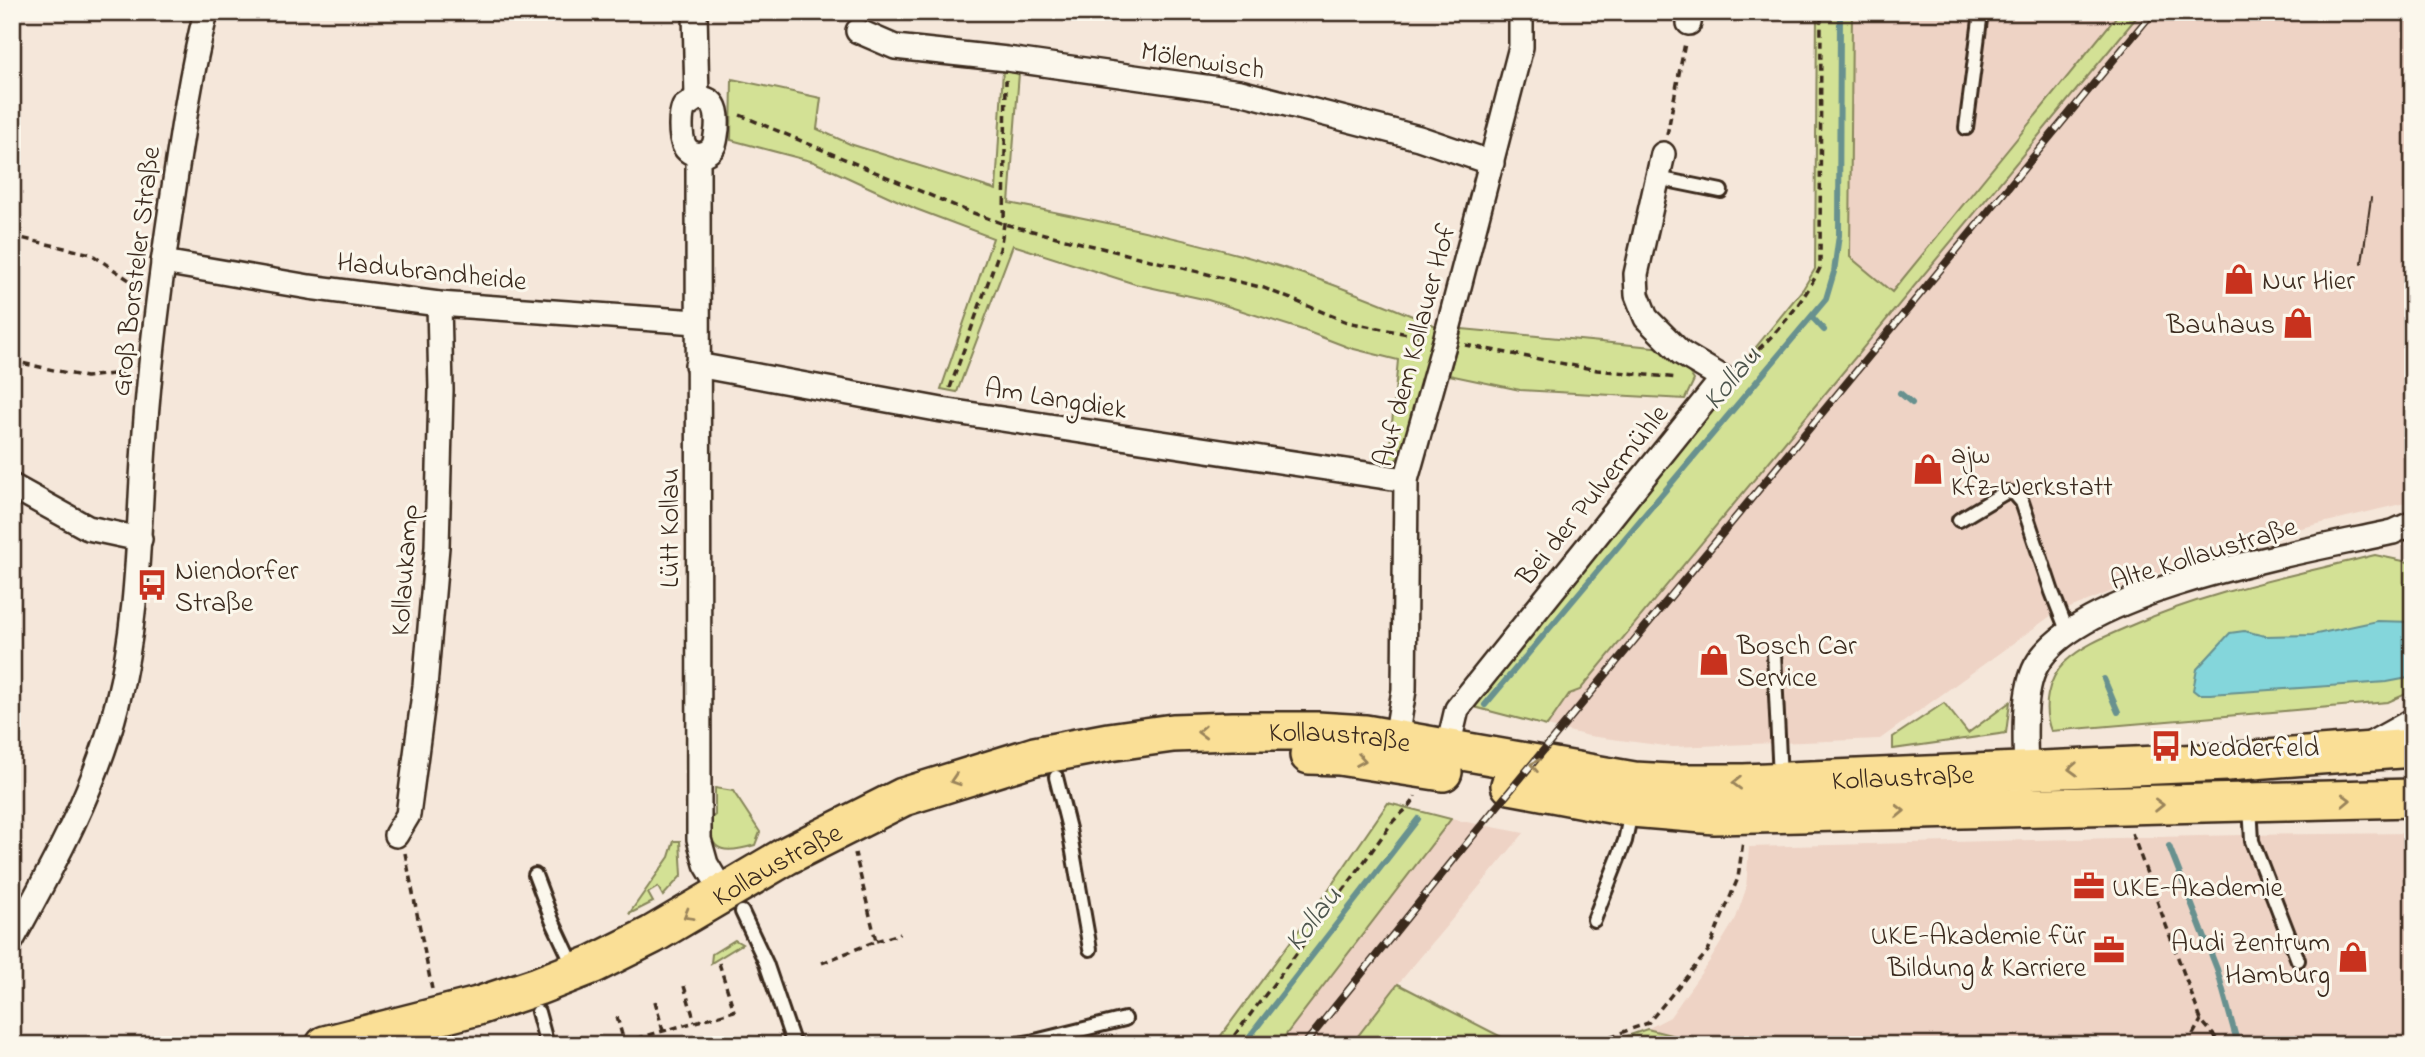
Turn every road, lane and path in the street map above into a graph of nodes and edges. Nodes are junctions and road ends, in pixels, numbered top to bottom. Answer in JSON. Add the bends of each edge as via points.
{"nodes":[{"id":1,"x":206,"y":12,"type":"edge"},
{"id":2,"x":695,"y":12,"type":"edge"},
{"id":3,"x":1521,"y":12,"type":"edge"},
{"id":4,"x":1821,"y":12,"type":"edge"},
{"id":5,"x":1981,"y":12,"type":"edge"},
{"id":6,"x":1690,"y":18,"type":"edge"},
{"id":7,"x":858,"y":31,"type":"dead end"},
{"id":8,"x":1007,"y":59,"type":"junction"},
{"id":9,"x":697,"y":98,"type":"junction"},
{"id":10,"x":718,"y":115,"type":"junction"},
{"id":11,"x":1966,"y":128,"type":"dead end"},
{"id":12,"x":1663,"y":154,"type":"joint"},
{"id":13,"x":698,"y":155,"type":"junction"},
{"id":14,"x":1492,"y":163,"type":"junction"},
{"id":15,"x":1657,"y":178,"type":"junction"},
{"id":16,"x":1721,"y":191,"type":"dead end"},
{"id":17,"x":1004,"y":224,"type":"junction"},
{"id":18,"x":12,"y":236,"type":"edge"},
{"id":19,"x":163,"y":262,"type":"junction"},
{"id":20,"x":157,"y":300,"type":"junction"},
{"id":21,"x":439,"y":304,"type":"junction"},
{"id":22,"x":697,"y":322,"type":"junction"},
{"id":23,"x":1445,"y":341,"type":"junction"},
{"id":24,"x":12,"y":361,"type":"edge"},
{"id":25,"x":698,"y":365,"type":"junction"},
{"id":26,"x":149,"y":369,"type":"junction"},
{"id":27,"x":1720,"y":381,"type":"junction"},
{"id":28,"x":942,"y":410,"type":"junction"},
{"id":29,"x":1406,"y":480,"type":"junction"},
{"id":30,"x":12,"y":486,"type":"edge"},
{"id":31,"x":1959,"y":520,"type":"dead end"},
{"id":32,"x":2406,"y":530,"type":"edge"},
{"id":33,"x":140,"y":539,"type":"junction"},
{"id":34,"x":2068,"y":633,"type":"junction"},
{"id":35,"x":1774,"y":653,"type":"dead end"},
{"id":36,"x":2413,"y":726,"type":"edge"},
{"id":37,"x":1396,"y":739,"type":"junction"},
{"id":38,"x":1448,"y":747,"type":"junction"},
{"id":39,"x":2413,"y":748,"type":"edge"},
{"id":40,"x":2368,"y":751,"type":"junction"},
{"id":41,"x":2026,"y":771,"type":"junction"},
{"id":42,"x":1056,"y":777,"type":"junction"},
{"id":43,"x":1780,"y":781,"type":"junction"},
{"id":44,"x":1416,"y":787,"type":"dead end"},
{"id":45,"x":2413,"y":798,"type":"edge"},
{"id":46,"x":2250,"y":803,"type":"junction"},
{"id":47,"x":2122,"y":805,"type":"junction"},
{"id":48,"x":1632,"y":808,"type":"junction"},
{"id":49,"x":1992,"y":808,"type":"junction"},
{"id":50,"x":1742,"y":814,"type":"junction"},
{"id":51,"x":396,"y":835,"type":"joint"},
{"id":52,"x":854,"y":848,"type":"junction"},
{"id":53,"x":535,"y":875,"type":"dead end"},
{"id":54,"x":733,"y":903,"type":"junction"},
{"id":55,"x":1594,"y":920,"type":"dead end"},
{"id":56,"x":900,"y":934,"type":"dead end"},
{"id":57,"x":12,"y":940,"type":"edge"},
{"id":58,"x":876,"y":942,"type":"junction"},
{"id":59,"x":1090,"y":949,"type":"dead end"},
{"id":60,"x":2298,"y":960,"type":"dead end"},
{"id":61,"x":719,"y":963,"type":"dead end"},
{"id":62,"x":822,"y":963,"type":"dead end"},
{"id":63,"x":576,"y":971,"type":"junction"},
{"id":64,"x":684,"y":986,"type":"dead end"},
{"id":65,"x":655,"y":1000,"type":"dead end"},
{"id":66,"x":617,"y":1017,"type":"dead end"},
{"id":67,"x":1125,"y":1018,"type":"dead end"},
{"id":68,"x":2201,"y":1020,"type":"junction"},
{"id":69,"x":695,"y":1022,"type":"junction"},
{"id":70,"x":542,"y":1028,"type":"edge"},
{"id":71,"x":430,"y":1031,"type":"edge"},
{"id":72,"x":663,"y":1031,"type":"junction"},
{"id":73,"x":624,"y":1042,"type":"junction"},
{"id":74,"x":325,"y":1045,"type":"edge"},
{"id":75,"x":614,"y":1045,"type":"edge"},
{"id":76,"x":794,"y":1045,"type":"edge"},
{"id":77,"x":1013,"y":1045,"type":"edge"},
{"id":78,"x":1227,"y":1045,"type":"edge"},
{"id":79,"x":1587,"y":1045,"type":"edge"},
{"id":80,"x":2188,"y":1045,"type":"edge"},
{"id":81,"x":2222,"y":1045,"type":"edge"}],
"edges":[{"from":1,"to":19,"type":"street","name":"Groß Borsteler Straße","via":[[183,125]]},
{"from":2,"to":9,"type":"street","name":"Lütt Kollau"},
{"from":3,"to":14,"type":"street","name":"Auf dem Kollauer Hof","via":[[1521,47]]},
{"from":4,"to":27,"type":"path","via":[[1820,268],[1809,291],[1758,351]]},
{"from":5,"to":11,"type":"lane"},
{"from":6,"to":12,"type":"path"},
{"from":7,"to":8,"type":"street","name":"Mölenwisch","via":[[895,47]]},
{"from":8,"to":14,"type":"street","name":"Mölenwisch","via":[[1240,92],[1419,138]]},
{"from":8,"to":17,"type":"path"},
{"from":9,"to":10,"type":"street","via":[[709,100]]},
{"from":9,"to":13,"type":"street","name":"Lütt Kollau","via":[[688,102],[682,118],[684,145]]},
{"from":10,"to":13,"type":"street","via":[[714,145]]},
{"from":10,"to":17,"type":"path","via":[[733,112]]},
{"from":12,"to":15,"type":"street"},
{"from":13,"to":22,"type":"street","name":"Lütt Kollau"},
{"from":14,"to":23,"type":"street","name":"Auf dem Kollauer Hof"},
{"from":15,"to":16,"type":"lane"},
{"from":15,"to":27,"type":"street","via":[[1636,274],[1637,295],[1646,318],[1681,353]]},
{"from":17,"to":23,"type":"path","via":[[1264,288],[1347,322]]},
{"from":17,"to":28,"type":"path","via":[[1000,249]]},
{"from":18,"to":20,"type":"path","via":[[91,254]]},
{"from":19,"to":20,"type":"street","name":"Groß Borsteler Straße"},
{"from":19,"to":21,"type":"street","name":"Hadubrandheide"},
{"from":20,"to":26,"type":"street","name":"Groß Borsteler Straße"},
{"from":21,"to":22,"type":"street","name":"Hadubrandheide"},
{"from":21,"to":51,"type":"street","name":"Kollaukamp","via":[[437,547],[408,816]]},
{"from":22,"to":25,"type":"street","name":"Lütt Kollau"},
{"from":23,"to":27,"type":"path","via":[[1597,370]]},
{"from":23,"to":29,"type":"street","name":"Auf dem Kollauer Hof"},
{"from":24,"to":26,"type":"path","via":[[86,377]]},
{"from":25,"to":28,"type":"street","name":"Am Langdiek"},
{"from":25,"to":54,"type":"street","name":"Lütt Kollau","via":[[699,839],[706,864]]},
{"from":26,"to":33,"type":"street","name":"Groß Borsteler Straße"},
{"from":27,"to":38,"type":"street","name":"Bei der Pulvermühle","via":[[1457,709]]},
{"from":28,"to":29,"type":"street","name":"Am Langdiek"},
{"from":29,"to":37,"type":"street","name":"Auf dem Kollauer Hof","via":[[1404,690]]},
{"from":30,"to":33,"type":"street","via":[[88,528]]},
{"from":31,"to":34,"type":"lane","via":[[2006,492],[2015,494],[2022,502]]},
{"from":32,"to":34,"type":"street","name":"Alte Kollaustraße","via":[[2239,566],[2154,592]]},
{"from":33,"to":57,"type":"street","name":"Groß Borsteler Straße","via":[[127,661],[107,743],[82,807]]},
{"from":34,"to":41,"type":"street","name":"Alte Kollaustraße","via":[[2044,654],[2033,674],[2026,709]]},
{"from":35,"to":43,"type":"lane"},
{"from":36,"to":40,"type":"main road"},
{"from":37,"to":38,"type":"main road","name":"Kollaustraße"},
{"from":37,"to":54,"type":"main road","name":"Kollaustraße","one_way":true,"via":[[1317,731],[1173,733],[1035,756],[903,797],[786,856]]},
{"from":43,"to":38,"type":"main road","name":"Kollaustraße","one_way":true,"via":[[1634,781]]},
{"from":39,"to":40,"type":"main road","name":"Kollaustraße"},
{"from":40,"to":41,"type":"main road","name":"Kollaustraße","one_way":true},
{"from":41,"to":43,"type":"main road","name":"Kollaustraße"},
{"from":41,"to":49,"type":"street"},
{"from":42,"to":48,"type":"main road","name":"Kollaustraße","one_way":true,"via":[[1181,758],[1258,753],[1339,756]]},
{"from":42,"to":52,"type":"main road","name":"Kollaustraße","via":[[934,812]]},
{"from":42,"to":59,"type":"lane"},
{"from":44,"to":78,"type":"path","via":[[1413,802],[1397,816]]},
{"from":46,"to":45,"type":"main road","name":"Kollaustraße","one_way":true},
{"from":47,"to":46,"type":"main road","name":"Kollaustraße","one_way":true},
{"from":46,"to":60,"type":"lane","via":[[2252,841]]},
{"from":47,"to":49,"type":"main road","name":"Kollaustraße"},
{"from":47,"to":68,"type":"path"},
{"from":48,"to":50,"type":"main road","name":"Kollaustraße"},
{"from":48,"to":55,"type":"lane","via":[[1625,841]]},
{"from":50,"to":49,"type":"main road","name":"Kollaustraße","one_way":true},
{"from":50,"to":79,"type":"path","via":[[1738,878],[1708,951],[1648,1023]]},
{"from":51,"to":71,"type":"path","via":[[406,855]]},
{"from":52,"to":54,"type":"main road","name":"Kollaustraße"},
{"from":52,"to":58,"type":"path"},
{"from":53,"to":63,"type":"lane"},
{"from":54,"to":63,"type":"main road","name":"Kollaustraße","one_way":true},
{"from":54,"to":70,"type":"main road","name":"Kollaustraße","via":[[672,953],[600,988]]},
{"from":54,"to":76,"type":"lane","via":[[766,963]]},
{"from":56,"to":58,"type":"path"},
{"from":58,"to":62,"type":"path"},
{"from":61,"to":69,"type":"path","via":[[734,1011]]},
{"from":63,"to":71,"type":"main road","name":"Kollaustraße"},
{"from":64,"to":69,"type":"path"},
{"from":65,"to":72,"type":"path"},
{"from":66,"to":73,"type":"path"},
{"from":67,"to":77,"type":"lane"},
{"from":68,"to":80,"type":"path"},
{"from":68,"to":81,"type":"path"},
{"from":69,"to":72,"type":"path"},
{"from":70,"to":71,"type":"main road","name":"Kollaustraße"},
{"from":71,"to":74,"type":"main road","name":"Kollaustraße"},
{"from":72,"to":73,"type":"path"},
{"from":73,"to":75,"type":"path"}]}
